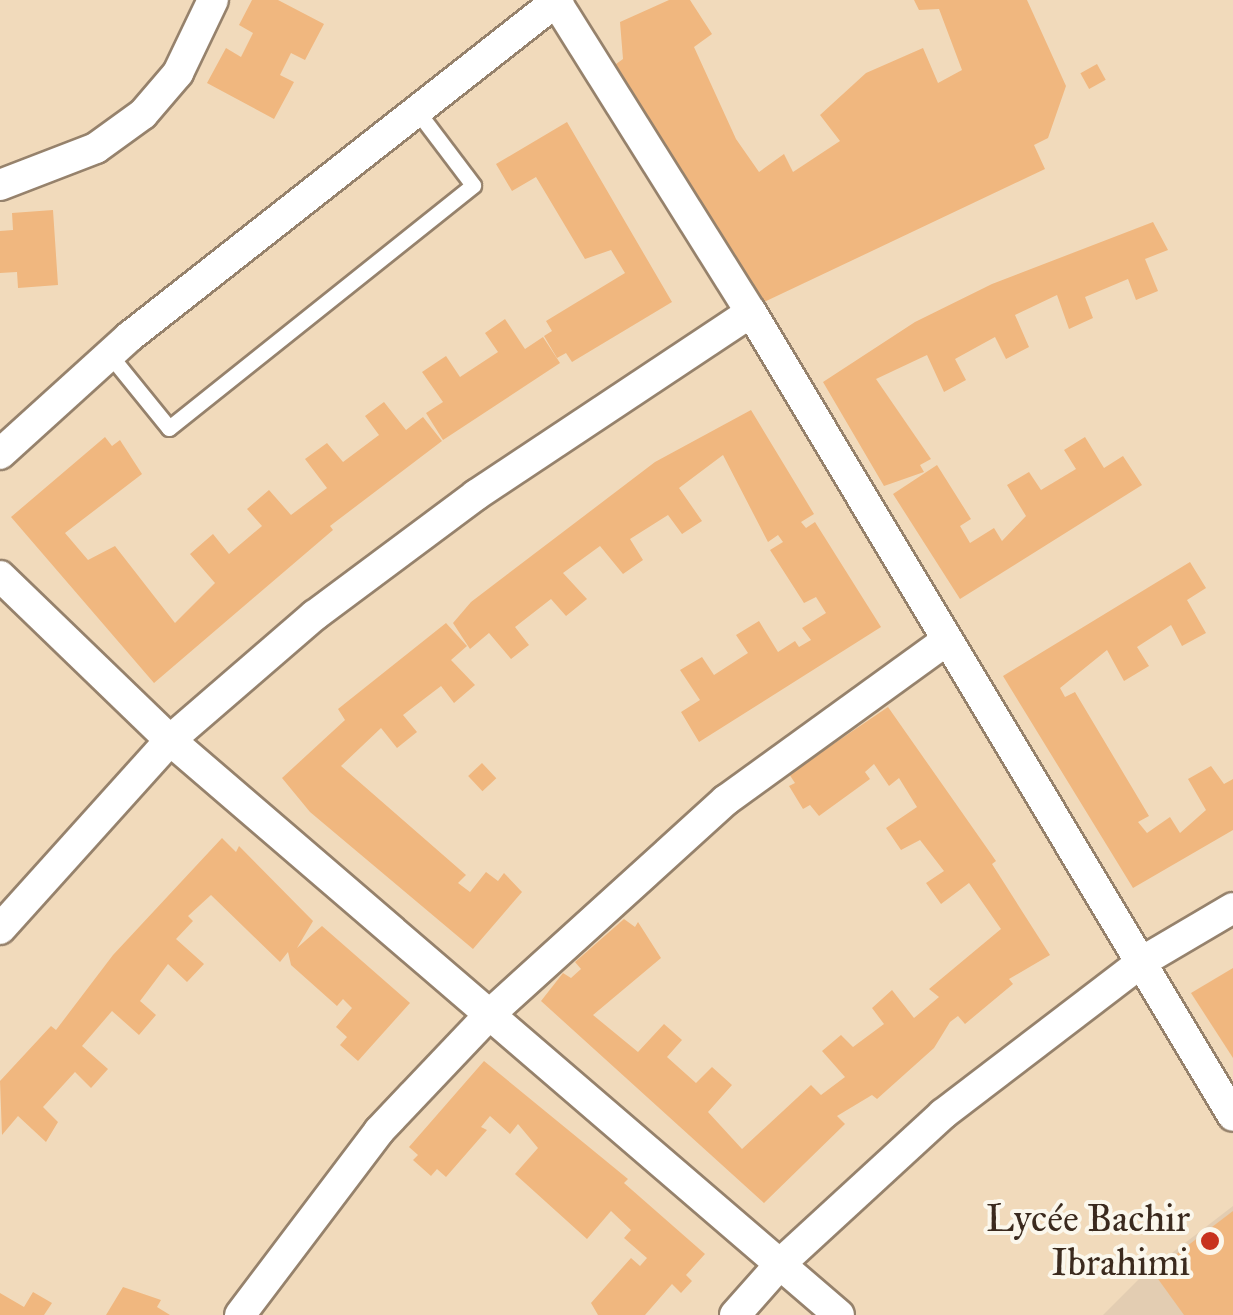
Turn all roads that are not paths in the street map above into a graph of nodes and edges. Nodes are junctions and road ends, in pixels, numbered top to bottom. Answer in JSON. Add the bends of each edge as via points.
{"nodes":[{"id":1,"x":212,"y":0,"type":"edge"},
{"id":2,"x":556,"y":0,"type":"edge"},
{"id":3,"x":414,"y":107,"type":"junction"},
{"id":4,"x":0,"y":184,"type":"edge"},
{"id":5,"x":751,"y":312,"type":"junction"},
{"id":6,"x":110,"y":354,"type":"junction"},
{"id":7,"x":0,"y":454,"type":"edge"},
{"id":8,"x":0,"y":576,"type":"edge"},
{"id":9,"x":946,"y":641,"type":"junction"},
{"id":10,"x":170,"y":740,"type":"junction"},
{"id":11,"x":1233,"y":908,"type":"edge"},
{"id":12,"x":0,"y":929,"type":"edge"},
{"id":13,"x":1144,"y":962,"type":"junction"},
{"id":14,"x":490,"y":1014,"type":"junction"},
{"id":15,"x":1233,"y":1116,"type":"edge"},
{"id":16,"x":781,"y":1262,"type":"junction"},
{"id":17,"x":240,"y":1315,"type":"edge"},
{"id":18,"x":735,"y":1315,"type":"edge"},
{"id":19,"x":839,"y":1315,"type":"edge"}],
"edges":[{"from":1,"to":4,"type":"street","via":[[178,73],[143,114],[96,148]]},
{"from":2,"to":3,"type":"street"},
{"from":2,"to":5,"type":"street"},
{"from":3,"to":6,"type":"street"},
{"from":3,"to":6,"type":"lane","via":[[473,185],[169,428]]},
{"from":5,"to":9,"type":"street"},
{"from":5,"to":10,"type":"street","via":[[476,495],[315,616]]},
{"from":6,"to":7,"type":"street"},
{"from":8,"to":10,"type":"street"},
{"from":9,"to":13,"type":"street"},
{"from":9,"to":14,"type":"street","via":[[726,800]]},
{"from":10,"to":12,"type":"street"},
{"from":10,"to":14,"type":"street"},
{"from":11,"to":13,"type":"street"},
{"from":13,"to":15,"type":"street"},
{"from":13,"to":16,"type":"street","via":[[942,1114]]},
{"from":14,"to":16,"type":"street"},
{"from":14,"to":17,"type":"street","via":[[379,1131]]},
{"from":16,"to":18,"type":"street"},
{"from":16,"to":19,"type":"street"}]}
